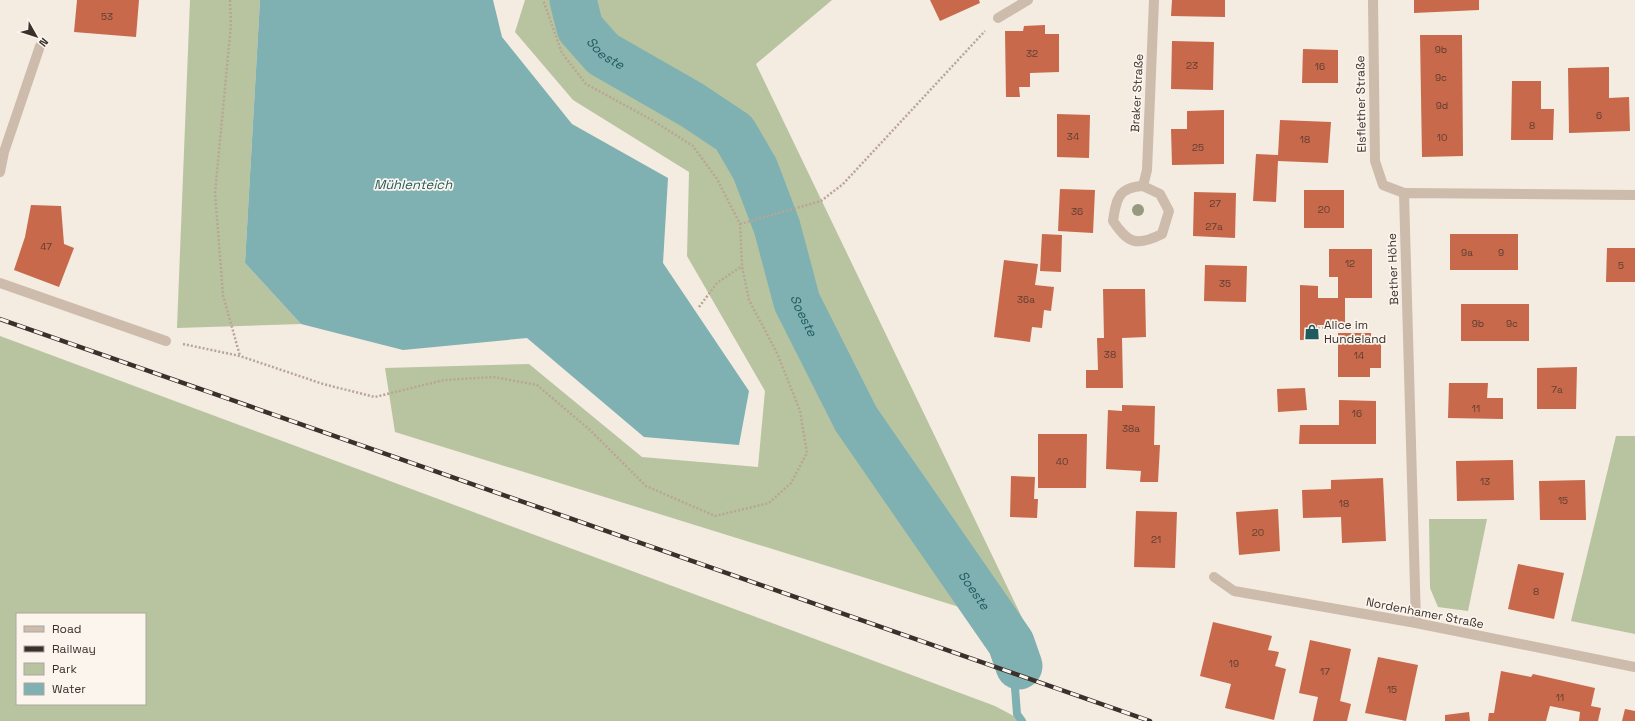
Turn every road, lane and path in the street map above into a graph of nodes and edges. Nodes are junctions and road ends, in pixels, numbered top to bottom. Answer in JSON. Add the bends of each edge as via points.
{"nodes":[{"id":1,"x":230,"y":0,"type":"edge"},
{"id":2,"x":543,"y":0,"type":"edge"},
{"id":3,"x":1028,"y":0,"type":"edge"},
{"id":4,"x":1154,"y":0,"type":"edge"},
{"id":5,"x":1373,"y":0,"type":"edge"},
{"id":6,"x":998,"y":18,"type":"joint"},
{"id":7,"x":40,"y":46,"type":"dead end"},
{"id":8,"x":0,"y":172,"type":"edge"},
{"id":9,"x":1143,"y":186,"type":"junction"},
{"id":10,"x":1404,"y":193,"type":"junction"},
{"id":11,"x":1635,"y":195,"type":"edge"},
{"id":12,"x":740,"y":224,"type":"junction"},
{"id":13,"x":742,"y":266,"type":"junction"},
{"id":14,"x":0,"y":283,"type":"edge"},
{"id":15,"x":699,"y":307,"type":"dead end"},
{"id":16,"x":1318,"y":328,"type":"dead end"},
{"id":17,"x":1344,"y":328,"type":"dead end"},
{"id":18,"x":166,"y":341,"type":"joint"},
{"id":19,"x":240,"y":356,"type":"junction"},
{"id":20,"x":1214,"y":577,"type":"dead end"},
{"id":21,"x":1416,"y":623,"type":"junction"},
{"id":22,"x":1635,"y":667,"type":"edge"}],
"edges":[{"from":1,"to":19,"type":"path","via":[[231,24],[215,193],[223,295]]},
{"from":2,"to":12,"type":"path","via":[[562,53],[586,84],[693,146],[717,179]]},
{"from":3,"to":6,"type":"street"},
{"from":4,"to":9,"type":"street","name":"Braker Straße","via":[[1147,170]]},
{"from":5,"to":10,"type":"street","name":"Elsflether Straße","via":[[1375,160],[1384,185]]},
{"from":6,"to":12,"type":"path","via":[[843,184],[821,201]]},
{"from":7,"to":8,"type":"street","via":[[4,152]]},
{"from":9,"to":9,"type":"street","via":[[1160,194],[1168,211],[1162,234],[1149,241],[1133,241],[1123,236],[1113,221],[1115,205],[1120,194],[1132,187]]},
{"from":10,"to":11,"type":"street"},
{"from":10,"to":21,"type":"street","name":"Bether Höhe"},
{"from":12,"to":13,"type":"path"},
{"from":13,"to":15,"type":"path","via":[[717,283]]},
{"from":13,"to":19,"type":"path","via":[[749,300],[776,353],[800,412],[807,453],[791,483],[769,503],[715,516],[646,486],[590,430],[537,385],[494,377],[444,380],[375,397],[323,384]]},
{"from":14,"to":18,"type":"street"},
{"from":16,"to":17,"type":"path"},
{"from":18,"to":19,"type":"path"},
{"from":20,"to":21,"type":"street","name":"Nordenhamer Straße","via":[[1234,590]]},
{"from":21,"to":22,"type":"street","name":"Nordenhamer Straße"}]}
